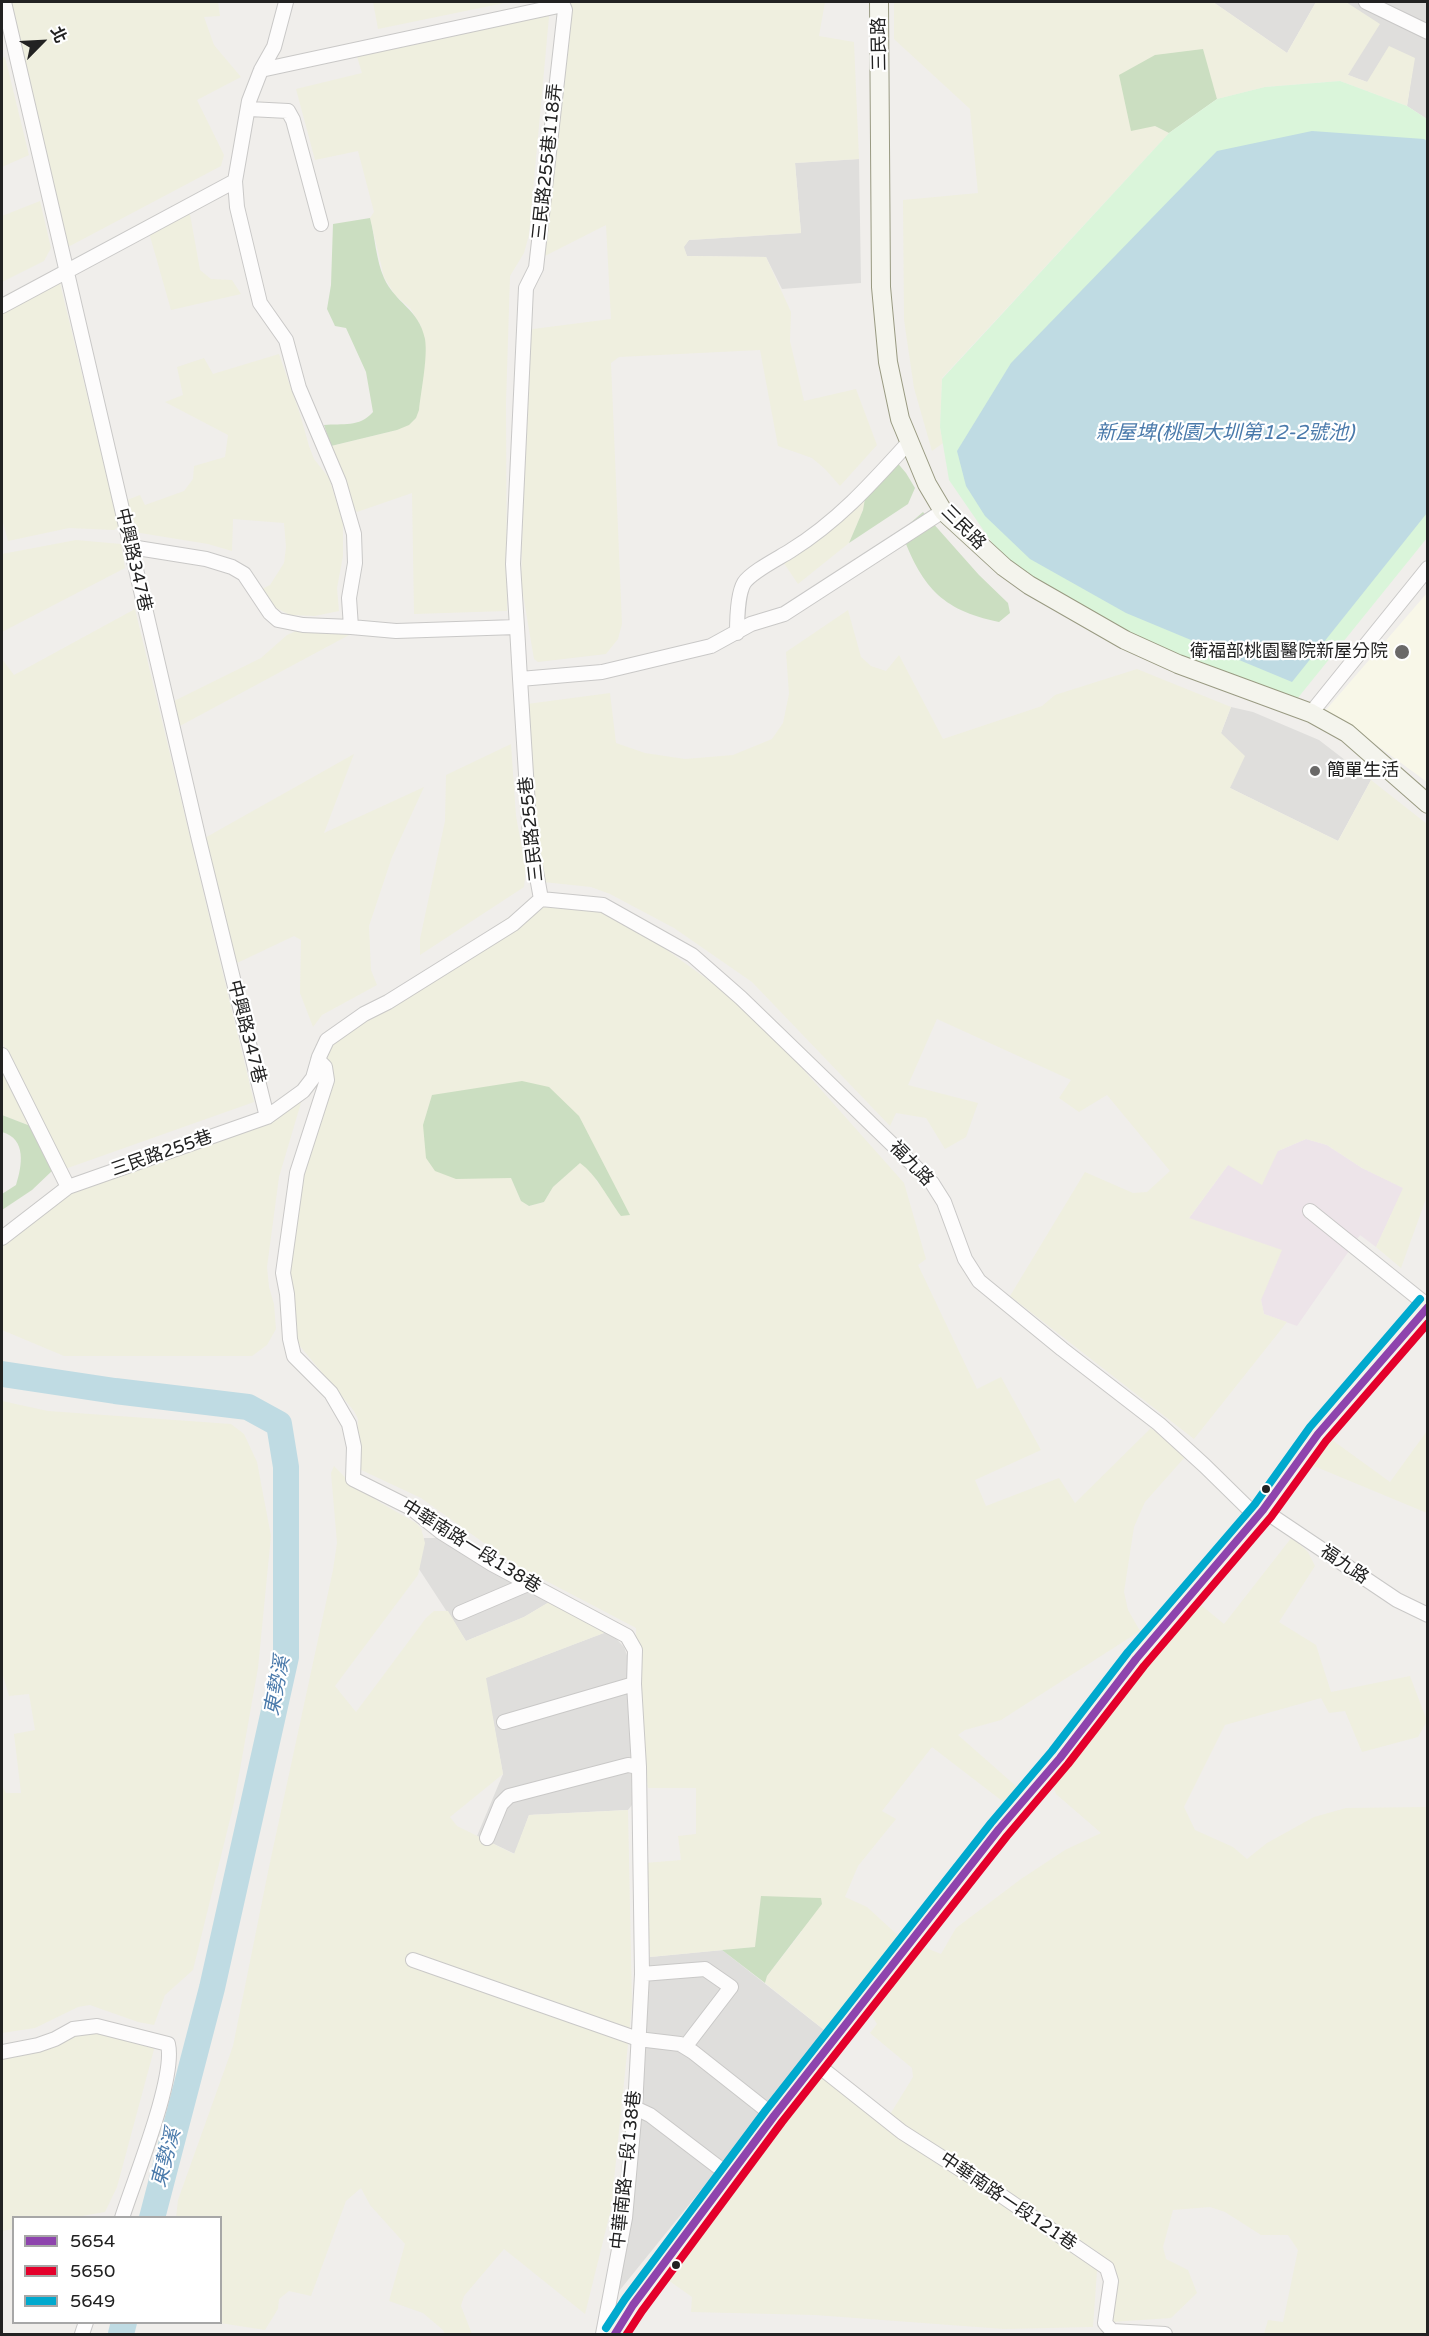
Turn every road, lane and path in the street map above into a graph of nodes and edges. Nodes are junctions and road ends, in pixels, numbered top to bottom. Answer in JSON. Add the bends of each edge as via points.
{"nodes":[{"id":1,"x":4,"y":2,"type":"edge"},
{"id":2,"x":286,"y":2,"type":"edge"},
{"id":3,"x":879,"y":2,"type":"edge"},
{"id":4,"x":1366,"y":2,"type":"edge"},
{"id":5,"x":1428,"y":32,"type":"edge"},
{"id":6,"x":261,"y":70,"type":"junction"},
{"id":7,"x":249,"y":109,"type":"junction"},
{"id":8,"x":235,"y":181,"type":"junction"},
{"id":9,"x":321,"y":224,"type":"dead end"},
{"id":10,"x":66,"y":272,"type":"junction"},
{"id":11,"x":2,"y":306,"type":"edge"},
{"id":12,"x":909,"y":442,"type":"junction"},
{"id":13,"x":944,"y":511,"type":"junction"},
{"id":14,"x":131,"y":547,"type":"junction"},
{"id":15,"x":1428,"y":568,"type":"edge"},
{"id":16,"x":351,"y":627,"type":"junction"},
{"id":17,"x":517,"y":627,"type":"junction"},
{"id":18,"x":737,"y":633,"type":"junction"},
{"id":19,"x":520,"y":678,"type":"junction"},
{"id":20,"x":1311,"y":713,"type":"junction"},
{"id":21,"x":1428,"y":804,"type":"edge"},
{"id":22,"x":541,"y":899,"type":"junction"},
{"id":23,"x":2,"y":1055,"type":"edge"},
{"id":24,"x":318,"y":1060,"type":"junction"},
{"id":25,"x":267,"y":1117,"type":"junction"},
{"id":26,"x":68,"y":1187,"type":"junction"},
{"id":27,"x":1310,"y":1211,"type":"dead end"},
{"id":28,"x":2,"y":1238,"type":"edge"},
{"id":29,"x":1428,"y":1306,"type":"edge"},
{"id":30,"x":1260,"y":1513,"type":"junction"},
{"id":31,"x":528,"y":1584,"type":"junction"},
{"id":32,"x":460,"y":1613,"type":"dead end"},
{"id":33,"x":1428,"y":1615,"type":"edge"},
{"id":34,"x":634,"y":1684,"type":"junction"},
{"id":35,"x":504,"y":1722,"type":"dead end"},
{"id":36,"x":639,"y":1767,"type":"junction"},
{"id":37,"x":487,"y":1838,"type":"dead end"},
{"id":38,"x":412,"y":1960,"type":"dead end"},
{"id":39,"x":642,"y":1974,"type":"junction"},
{"id":40,"x":639,"y":2039,"type":"junction"},
{"id":41,"x":686,"y":2047,"type":"junction"},
{"id":42,"x":2,"y":2052,"type":"edge"},
{"id":43,"x":815,"y":2063,"type":"junction"},
{"id":44,"x":635,"y":2108,"type":"junction"},
{"id":45,"x":774,"y":2116,"type":"junction"},
{"id":46,"x":730,"y":2176,"type":"junction"},
{"id":47,"x":122,"y":2216,"type":"edge"},
{"id":48,"x":603,"y":2334,"type":"edge"},
{"id":49,"x":615,"y":2334,"type":"edge"},
{"id":50,"x":1166,"y":2334,"type":"edge"}],
"edges":[{"from":1,"to":10,"type":"street","name":"中興路347巷"},
{"from":2,"to":6,"type":"street","via":[[274,47]]},
{"from":3,"to":12,"type":"main road","name":"三民路","via":[[881,287],[888,362]]},
{"from":4,"to":5,"type":"street"},
{"from":6,"to":7,"type":"street"},
{"from":6,"to":17,"type":"street","name":"三民路255巷118弄","via":[[563,5],[536,268],[526,288],[513,564]]},
{"from":7,"to":8,"type":"street"},
{"from":7,"to":9,"type":"street","via":[[288,111]]},
{"from":8,"to":10,"type":"street"},
{"from":8,"to":16,"type":"street","via":[[237,207],[260,303],[286,340],[299,388],[339,482],[354,534]]},
{"from":10,"to":11,"type":"street"},
{"from":10,"to":14,"type":"street","name":"中興路347巷"},
{"from":12,"to":13,"type":"main road","name":"三民路"},
{"from":12,"to":18,"type":"street","via":[[853,504],[819,533],[744,582],[736,616]]},
{"from":13,"to":18,"type":"street","via":[[784,614],[751,624]]},
{"from":13,"to":20,"type":"main road","name":"三民路","via":[[1029,585],[1125,640]]},
{"from":14,"to":16,"type":"street","via":[[232,567],[244,574],[278,620]]},
{"from":14,"to":25,"type":"street","name":"中興路347巷"},
{"from":15,"to":20,"type":"street"},
{"from":16,"to":17,"type":"street","via":[[407,631]]},
{"from":17,"to":19,"type":"street","name":"三民路255巷"},
{"from":18,"to":19,"type":"street","via":[[711,646],[602,672]]},
{"from":19,"to":22,"type":"street","name":"三民路255巷","via":[[530,838]]},
{"from":20,"to":21,"type":"main road","name":"三民路","via":[[1347,733]]},
{"from":22,"to":24,"type":"street","name":"三民路255巷","via":[[513,924],[327,1040]]},
{"from":22,"to":30,"type":"street","name":"福九路","via":[[603,905],[692,955],[932,1183],[944,1202],[965,1259],[979,1281],[1159,1424]]},
{"from":23,"to":26,"type":"street"},
{"from":24,"to":25,"type":"street","name":"三民路255巷","via":[[314,1078],[303,1091]]},
{"from":24,"to":31,"type":"street","name":"中華南路一段138巷","via":[[325,1067],[327,1080],[297,1173],[283,1273],[294,1356],[331,1393],[349,1424],[354,1447],[353,1479],[411,1508],[441,1532]]},
{"from":25,"to":26,"type":"street","name":"三民路255巷"},
{"from":26,"to":28,"type":"street","name":"三民路255巷"},
{"from":27,"to":29,"type":"street"},
{"from":29,"to":30,"type":"main road","via":[[1318,1434]]},
{"from":30,"to":33,"type":"street","name":"福九路","via":[[1397,1600]]},
{"from":30,"to":43,"type":"main road","via":[[1136,1659]]},
{"from":31,"to":32,"type":"street"},
{"from":31,"to":34,"type":"street","name":"中華南路一段138巷","via":[[627,1636],[634,1650]]},
{"from":34,"to":35,"type":"street"},
{"from":34,"to":36,"type":"street","name":"中華南路一段138巷"},
{"from":36,"to":37,"type":"street","via":[[628,1765],[509,1796],[501,1804]]},
{"from":36,"to":39,"type":"street","name":"中華南路一段138巷"},
{"from":38,"to":40,"type":"street"},
{"from":39,"to":40,"type":"street","name":"中華南路一段138巷"},
{"from":39,"to":41,"type":"street","via":[[705,1969],[731,1987]]},
{"from":40,"to":41,"type":"street"},
{"from":40,"to":44,"type":"street","name":"中華南路一段138巷"},
{"from":41,"to":45,"type":"street"},
{"from":42,"to":47,"type":"street","via":[[38,2045],[88,2026],[168,2044],[170,2055],[160,2102]]},
{"from":43,"to":45,"type":"main road"},
{"from":43,"to":50,"type":"street","name":"中華南路一段121巷","via":[[902,2132],[1107,2268],[1111,2281],[1105,2323],[1113,2331]]},
{"from":44,"to":46,"type":"street","via":[[650,2115]]},
{"from":44,"to":48,"type":"street","name":"中華南路一段138巷","via":[[626,2218]]},
{"from":45,"to":46,"type":"main road"},
{"from":46,"to":49,"type":"main road"}]}
